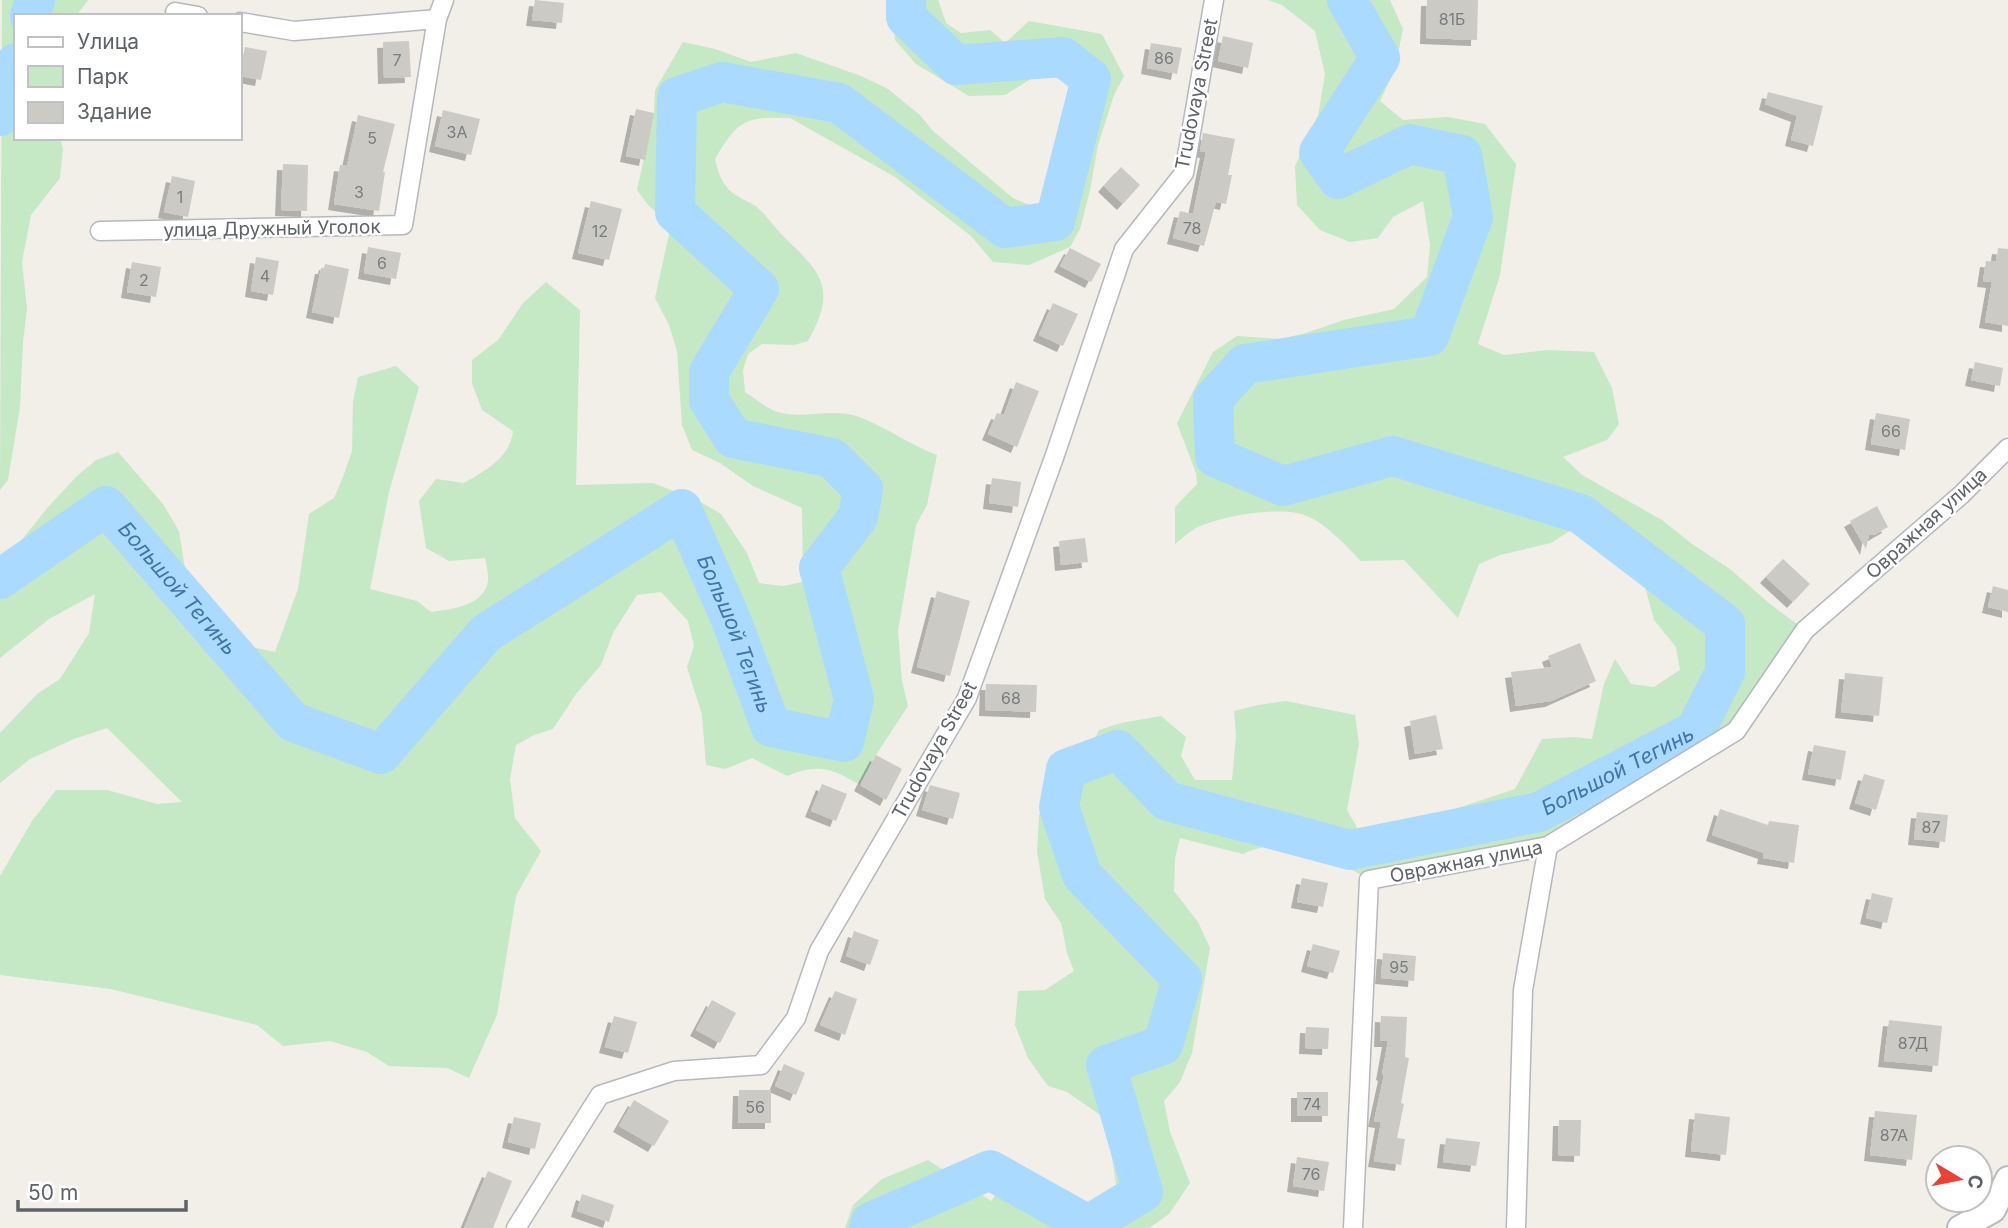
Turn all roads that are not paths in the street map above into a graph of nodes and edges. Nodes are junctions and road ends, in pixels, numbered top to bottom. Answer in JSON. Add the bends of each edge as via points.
{"nodes":[{"id":1,"x":444,"y":0,"type":"edge"},
{"id":2,"x":1214,"y":0,"type":"edge"},
{"id":3,"x":174,"y":12,"type":"dead end"},
{"id":4,"x":186,"y":14,"type":"edge"},
{"id":5,"x":436,"y":19,"type":"junction"},
{"id":6,"x":242,"y":22,"type":"edge"},
{"id":7,"x":100,"y":231,"type":"dead end"},
{"id":8,"x":2008,"y":447,"type":"edge"},
{"id":9,"x":1548,"y":846,"type":"junction"},
{"id":10,"x":2008,"y":1179,"type":"edge"},
{"id":11,"x":1988,"y":1219,"type":"edge"},
{"id":12,"x":516,"y":1228,"type":"edge"},
{"id":13,"x":1353,"y":1228,"type":"edge"},
{"id":14,"x":1516,"y":1228,"type":"edge"},
{"id":15,"x":1960,"y":1228,"type":"edge"}],
"edges":[{"from":1,"to":5,"type":"street","name":"улица Дружный Уголок"},
{"from":2,"to":12,"type":"street","name":"Trudovaya Street","via":[[1184,173],[1124,248],[967,698],[820,951],[796,1018],[761,1065],[674,1072],[600,1095]]},
{"from":3,"to":4,"type":"street"},
{"from":5,"to":6,"type":"street","via":[[293,31]]},
{"from":5,"to":7,"type":"street","name":"улица Дружный Уголок","via":[[403,225]]},
{"from":8,"to":9,"type":"street","name":"Овражная улица","via":[[1961,495],[1805,630],[1736,731]]},
{"from":9,"to":13,"type":"street","name":"Овражная улица","via":[[1369,880]]},
{"from":9,"to":14,"type":"street","via":[[1523,989]]},
{"from":10,"to":11,"type":"street"},
{"from":11,"to":15,"type":"street"}]}
